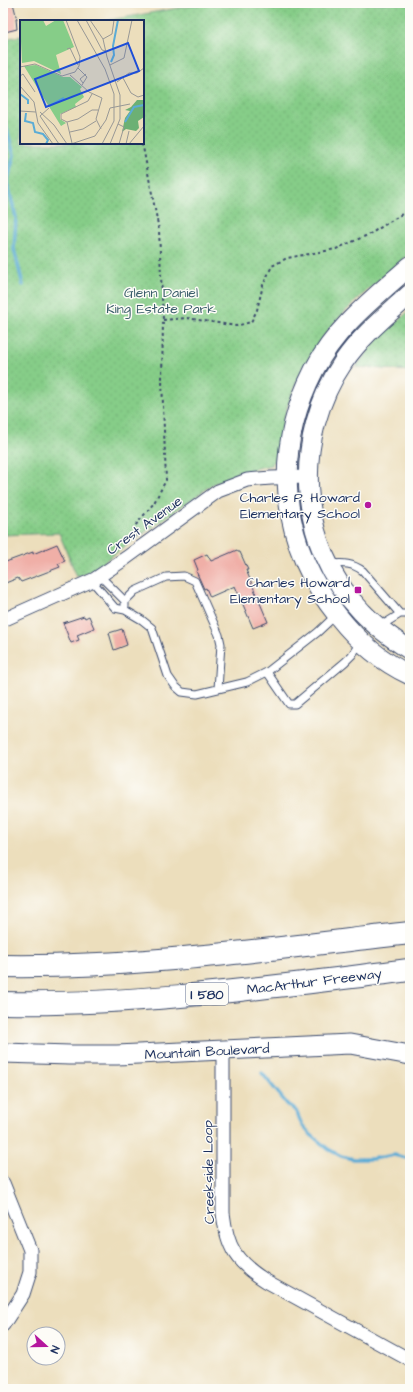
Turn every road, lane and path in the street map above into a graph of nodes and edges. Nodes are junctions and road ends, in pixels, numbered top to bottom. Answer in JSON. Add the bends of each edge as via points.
{"nodes":[{"id":1,"x":142,"y":144,"type":"edge"},
{"id":2,"x":410,"y":209,"type":"edge"},
{"id":3,"x":410,"y":266,"type":"edge"},
{"id":4,"x":410,"y":294,"type":"edge"},
{"id":5,"x":163,"y":320,"type":"junction"},
{"id":6,"x":307,"y":477,"type":"junction"},
{"id":7,"x":286,"y":478,"type":"junction"},
{"id":8,"x":135,"y":552,"type":"junction"},
{"id":9,"x":329,"y":564,"type":"junction"},
{"id":10,"x":96,"y":578,"type":"junction"},
{"id":11,"x":125,"y":602,"type":"junction"},
{"id":12,"x":125,"y":610,"type":"junction"},
{"id":13,"x":400,"y":614,"type":"junction"},
{"id":14,"x":410,"y":614,"type":"edge"},
{"id":15,"x":337,"y":615,"type":"junction"},
{"id":16,"x":3,"y":620,"type":"edge"},
{"id":17,"x":379,"y":627,"type":"junction"},
{"id":18,"x":361,"y":642,"type":"junction"},
{"id":19,"x":410,"y":650,"type":"edge"},
{"id":20,"x":267,"y":672,"type":"junction"},
{"id":21,"x":410,"y":674,"type":"edge"},
{"id":22,"x":218,"y":689,"type":"junction"},
{"id":23,"x":410,"y":933,"type":"edge"},
{"id":24,"x":3,"y":966,"type":"edge"},
{"id":25,"x":410,"y":970,"type":"edge"},
{"id":26,"x":3,"y":1004,"type":"edge"},
{"id":27,"x":223,"y":1050,"type":"junction"},
{"id":28,"x":3,"y":1053,"type":"edge"},
{"id":29,"x":410,"y":1055,"type":"edge"},
{"id":30,"x":3,"y":1183,"type":"edge"},
{"id":31,"x":3,"y":1325,"type":"edge"},
{"id":32,"x":410,"y":1360,"type":"edge"}],
"edges":[{"from":1,"to":5,"type":"path","via":[[159,230]]},
{"from":2,"to":5,"type":"path","via":[[370,234],[336,249],[287,258],[272,266],[251,322],[236,326],[187,318]]},
{"from":3,"to":7,"type":"street","via":[[342,329],[315,369],[295,416]]},
{"from":4,"to":6,"type":"street","via":[[358,343],[333,379],[316,420]]},
{"from":5,"to":8,"type":"path","via":[[162,380],[166,480],[154,502],[135,526]]},
{"from":6,"to":7,"type":"street","name":"Crest Avenue"},
{"from":6,"to":9,"type":"street","via":[[314,525]]},
{"from":7,"to":8,"type":"street","name":"Crest Avenue","via":[[247,480],[218,491]]},
{"from":7,"to":15,"type":"street","via":[[293,530],[301,554],[314,582]]},
{"from":8,"to":10,"type":"street","name":"Crest Avenue"},
{"from":9,"to":13,"type":"lane","via":[[347,563],[363,570]]},
{"from":9,"to":17,"type":"street","via":[[345,591],[362,612]]},
{"from":10,"to":11,"type":"lane"},
{"from":10,"to":12,"type":"lane","via":[[115,608]]},
{"from":10,"to":16,"type":"street","name":"Crest Avenue"},
{"from":11,"to":12,"type":"lane"},
{"from":11,"to":22,"type":"lane","via":[[135,591],[166,577],[184,576],[195,581],[219,634],[221,644]]},
{"from":12,"to":22,"type":"lane","via":[[152,628],[168,676],[182,692],[197,694]]},
{"from":13,"to":14,"type":"lane"},
{"from":13,"to":17,"type":"lane"},
{"from":15,"to":18,"type":"street"},
{"from":15,"to":20,"type":"lane"},
{"from":17,"to":19,"type":"street"},
{"from":18,"to":20,"type":"lane","via":[[345,662],[295,704],[289,704]]},
{"from":18,"to":21,"type":"street","via":[[384,660]]},
{"from":20,"to":22,"type":"lane","via":[[247,682]]},
{"from":23,"to":24,"type":"highway","via":[[143,962]]},
{"from":25,"to":26,"type":"highway","name":"MacArthur Freeway","number":"I 580","via":[[192,995]]},
{"from":27,"to":28,"type":"street","name":"Mountain Boulevard","via":[[117,1055]]},
{"from":27,"to":29,"type":"street","name":"Mountain Boulevard","via":[[350,1044]]},
{"from":27,"to":32,"type":"street","name":"Creekside Loop","via":[[223,1213],[227,1238],[233,1252],[250,1270],[266,1281]]},
{"from":30,"to":31,"type":"street","via":[[30,1250],[30,1272],[23,1294]]}]}
